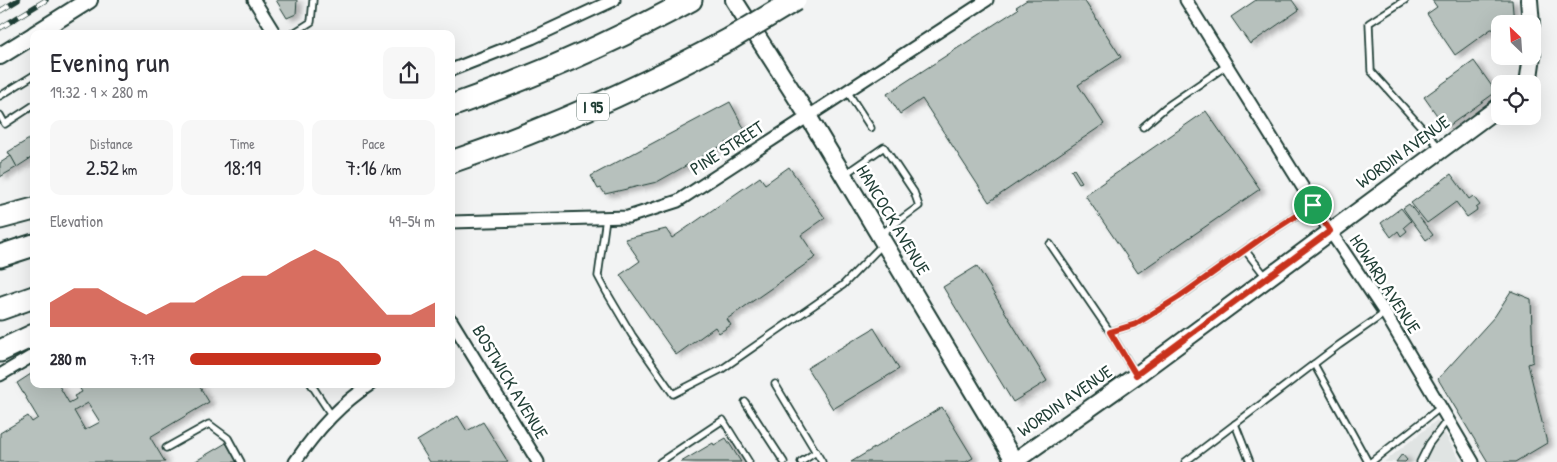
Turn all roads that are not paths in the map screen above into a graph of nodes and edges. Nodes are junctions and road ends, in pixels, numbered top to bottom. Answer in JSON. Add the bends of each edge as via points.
{"nodes":[{"id":1,"x":89,"y":0,"type":"edge"},
{"id":2,"x":254,"y":0,"type":"edge"},
{"id":3,"x":313,"y":0,"type":"edge"},
{"id":4,"x":614,"y":0,"type":"edge"},
{"id":5,"x":691,"y":0,"type":"edge"},
{"id":6,"x":734,"y":0,"type":"edge"},
{"id":7,"x":795,"y":0,"type":"edge"},
{"id":8,"x":987,"y":0,"type":"edge"},
{"id":9,"x":1186,"y":0,"type":"edge"},
{"id":10,"x":1405,"y":0,"type":"edge"},
{"id":11,"x":1529,"y":0,"type":"edge"},
{"id":12,"x":1530,"y":15,"type":"edge"},
{"id":13,"x":41,"y":30,"type":"edge"},
{"id":14,"x":273,"y":30,"type":"edge"},
{"id":15,"x":298,"y":30,"type":"edge"},
{"id":16,"x":30,"y":37,"type":"edge"},
{"id":17,"x":0,"y":56,"type":"edge"},
{"id":18,"x":1226,"y":66,"type":"junction"},
{"id":19,"x":455,"y":68,"type":"edge"},
{"id":20,"x":30,"y":77,"type":"edge"},
{"id":21,"x":847,"y":91,"type":"junction"},
{"id":22,"x":0,"y":96,"type":"edge"},
{"id":23,"x":455,"y":105,"type":"edge"},
{"id":24,"x":30,"y":107,"type":"edge"},
{"id":25,"x":1491,"y":113,"type":"edge"},
{"id":26,"x":0,"y":115,"type":"edge"},
{"id":27,"x":808,"y":116,"type":"junction"},
{"id":28,"x":1143,"y":127,"type":"dead end"},
{"id":29,"x":871,"y":128,"type":"dead end"},
{"id":30,"x":1441,"y":149,"type":"junction"},
{"id":31,"x":455,"y":161,"type":"edge"},
{"id":32,"x":843,"y":175,"type":"junction"},
{"id":33,"x":1313,"y":205,"type":"junction"},
{"id":34,"x":30,"y":210,"type":"edge"},
{"id":35,"x":0,"y":218,"type":"edge"},
{"id":36,"x":606,"y":218,"type":"junction"},
{"id":37,"x":455,"y":222,"type":"edge"},
{"id":38,"x":1330,"y":231,"type":"junction"},
{"id":39,"x":882,"y":239,"type":"junction"},
{"id":40,"x":1050,"y":244,"type":"dead end"},
{"id":41,"x":30,"y":246,"type":"edge"},
{"id":42,"x":1245,"y":250,"type":"junction"},
{"id":43,"x":0,"y":256,"type":"edge"},
{"id":44,"x":1266,"y":278,"type":"junction"},
{"id":45,"x":30,"y":298,"type":"edge"},
{"id":46,"x":0,"y":309,"type":"edge"},
{"id":47,"x":1385,"y":313,"type":"junction"},
{"id":48,"x":455,"y":330,"type":"edge"},
{"id":49,"x":1110,"y":332,"type":"junction"},
{"id":50,"x":30,"y":337,"type":"edge"},
{"id":51,"x":0,"y":351,"type":"edge"},
{"id":52,"x":30,"y":357,"type":"edge"},
{"id":53,"x":1314,"y":364,"type":"junction"},
{"id":54,"x":0,"y":375,"type":"edge"},
{"id":55,"x":1136,"y":375,"type":"junction"},
{"id":56,"x":775,"y":384,"type":"dead end"},
{"id":57,"x":314,"y":388,"type":"edge"},
{"id":58,"x":365,"y":388,"type":"edge"},
{"id":59,"x":745,"y":402,"type":"dead end"},
{"id":60,"x":1441,"y":407,"type":"junction"},
{"id":61,"x":332,"y":416,"type":"junction"},
{"id":62,"x":1448,"y":420,"type":"junction"},
{"id":63,"x":1235,"y":424,"type":"junction"},
{"id":64,"x":166,"y":448,"type":"dead end"},
{"id":65,"x":816,"y":452,"type":"junction"},
{"id":66,"x":241,"y":462,"type":"edge"},
{"id":67,"x":295,"y":462,"type":"edge"},
{"id":68,"x":538,"y":462,"type":"edge"},
{"id":69,"x":660,"y":462,"type":"edge"},
{"id":70,"x":749,"y":462,"type":"edge"},
{"id":71,"x":784,"y":462,"type":"edge"},
{"id":72,"x":802,"y":462,"type":"edge"},
{"id":73,"x":822,"y":462,"type":"edge"},
{"id":74,"x":1014,"y":462,"type":"edge"},
{"id":75,"x":1185,"y":462,"type":"edge"},
{"id":76,"x":1250,"y":462,"type":"edge"},
{"id":77,"x":1370,"y":462,"type":"edge"},
{"id":78,"x":1420,"y":462,"type":"edge"},
{"id":79,"x":1472,"y":462,"type":"edge"}],
"edges":[{"from":1,"to":13,"type":"street"},
{"from":2,"to":14,"type":"street"},
{"from":3,"to":15,"type":"lane","via":[[311,22]]},
{"from":4,"to":19,"type":"street"},
{"from":5,"to":23,"type":"highway","via":[[578,56]]},
{"from":6,"to":27,"type":"street","name":"HANCOCK AVENUE"},
{"from":7,"to":31,"type":"highway","number":"I 95","bridge":true,"via":[[730,39],[613,99],[523,137]]},
{"from":8,"to":21,"type":"street","name":"PINE STREET"},
{"from":9,"to":18,"type":"street","name":"HOWARD AVENUE"},
{"from":10,"to":30,"type":"lane","via":[[1369,23],[1371,71]]},
{"from":11,"to":12,"type":"street"},
{"from":16,"to":17,"type":"street"},
{"from":18,"to":28,"type":"lane"},
{"from":18,"to":33,"type":"street","name":"HOWARD AVENUE"},
{"from":20,"to":22,"type":"lane"},
{"from":21,"to":27,"type":"street","name":"PINE STREET"},
{"from":21,"to":29,"type":"lane"},
{"from":24,"to":26,"type":"lane","via":[[5,124]]},
{"from":25,"to":30,"type":"street","name":"WORDIN AVENUE"},
{"from":27,"to":32,"type":"street","name":"HANCOCK AVENUE"},
{"from":27,"to":36,"type":"street","name":"PINE STREET","via":[[678,201],[628,217]]},
{"from":30,"to":38,"type":"street","name":"WORDIN AVENUE"},
{"from":32,"to":39,"type":"street","name":"HANCOCK AVENUE"},
{"from":32,"to":39,"type":"lane","via":[[884,147],[914,192],[919,206]]},
{"from":33,"to":38,"type":"street","name":"HOWARD AVENUE"},
{"from":33,"to":42,"type":"lane"},
{"from":34,"to":35,"type":"highway"},
{"from":36,"to":37,"type":"street","name":"PINE STREET"},
{"from":36,"to":39,"type":"lane","via":[[598,276],[632,335],[673,394],[722,368],[843,285]]},
{"from":38,"to":44,"type":"street","name":"WORDIN AVENUE"},
{"from":38,"to":47,"type":"street","name":"HOWARD AVENUE"},
{"from":39,"to":74,"type":"street","name":"HANCOCK AVENUE"},
{"from":40,"to":49,"type":"lane"},
{"from":41,"to":43,"type":"highway"},
{"from":42,"to":44,"type":"lane"},
{"from":42,"to":49,"type":"lane","via":[[1136,324]]},
{"from":44,"to":55,"type":"street","name":"WORDIN AVENUE"},
{"from":45,"to":46,"type":"highway"},
{"from":47,"to":53,"type":"lane"},
{"from":47,"to":60,"type":"street","name":"HOWARD AVENUE"},
{"from":48,"to":68,"type":"street","name":"BOSTWICK AVENUE"},
{"from":49,"to":55,"type":"lane"},
{"from":50,"to":51,"type":"highway"},
{"from":52,"to":54,"type":"street"},
{"from":53,"to":63,"type":"lane"},
{"from":53,"to":77,"type":"lane"},
{"from":55,"to":74,"type":"street","name":"WORDIN AVENUE"},
{"from":56,"to":65,"type":"lane"},
{"from":57,"to":61,"type":"lane"},
{"from":58,"to":61,"type":"street"},
{"from":59,"to":71,"type":"lane"},
{"from":60,"to":62,"type":"street","name":"HOWARD AVENUE"},
{"from":60,"to":77,"type":"lane"},
{"from":61,"to":67,"type":"street"},
{"from":62,"to":78,"type":"lane"},
{"from":62,"to":79,"type":"street","name":"HOWARD AVENUE"},
{"from":63,"to":75,"type":"lane"},
{"from":63,"to":76,"type":"lane"},
{"from":64,"to":66,"type":"lane","via":[[209,424],[228,438]]},
{"from":65,"to":72,"type":"lane"},
{"from":65,"to":73,"type":"lane"},
{"from":69,"to":70,"type":"lane","via":[[723,420]]}]}
